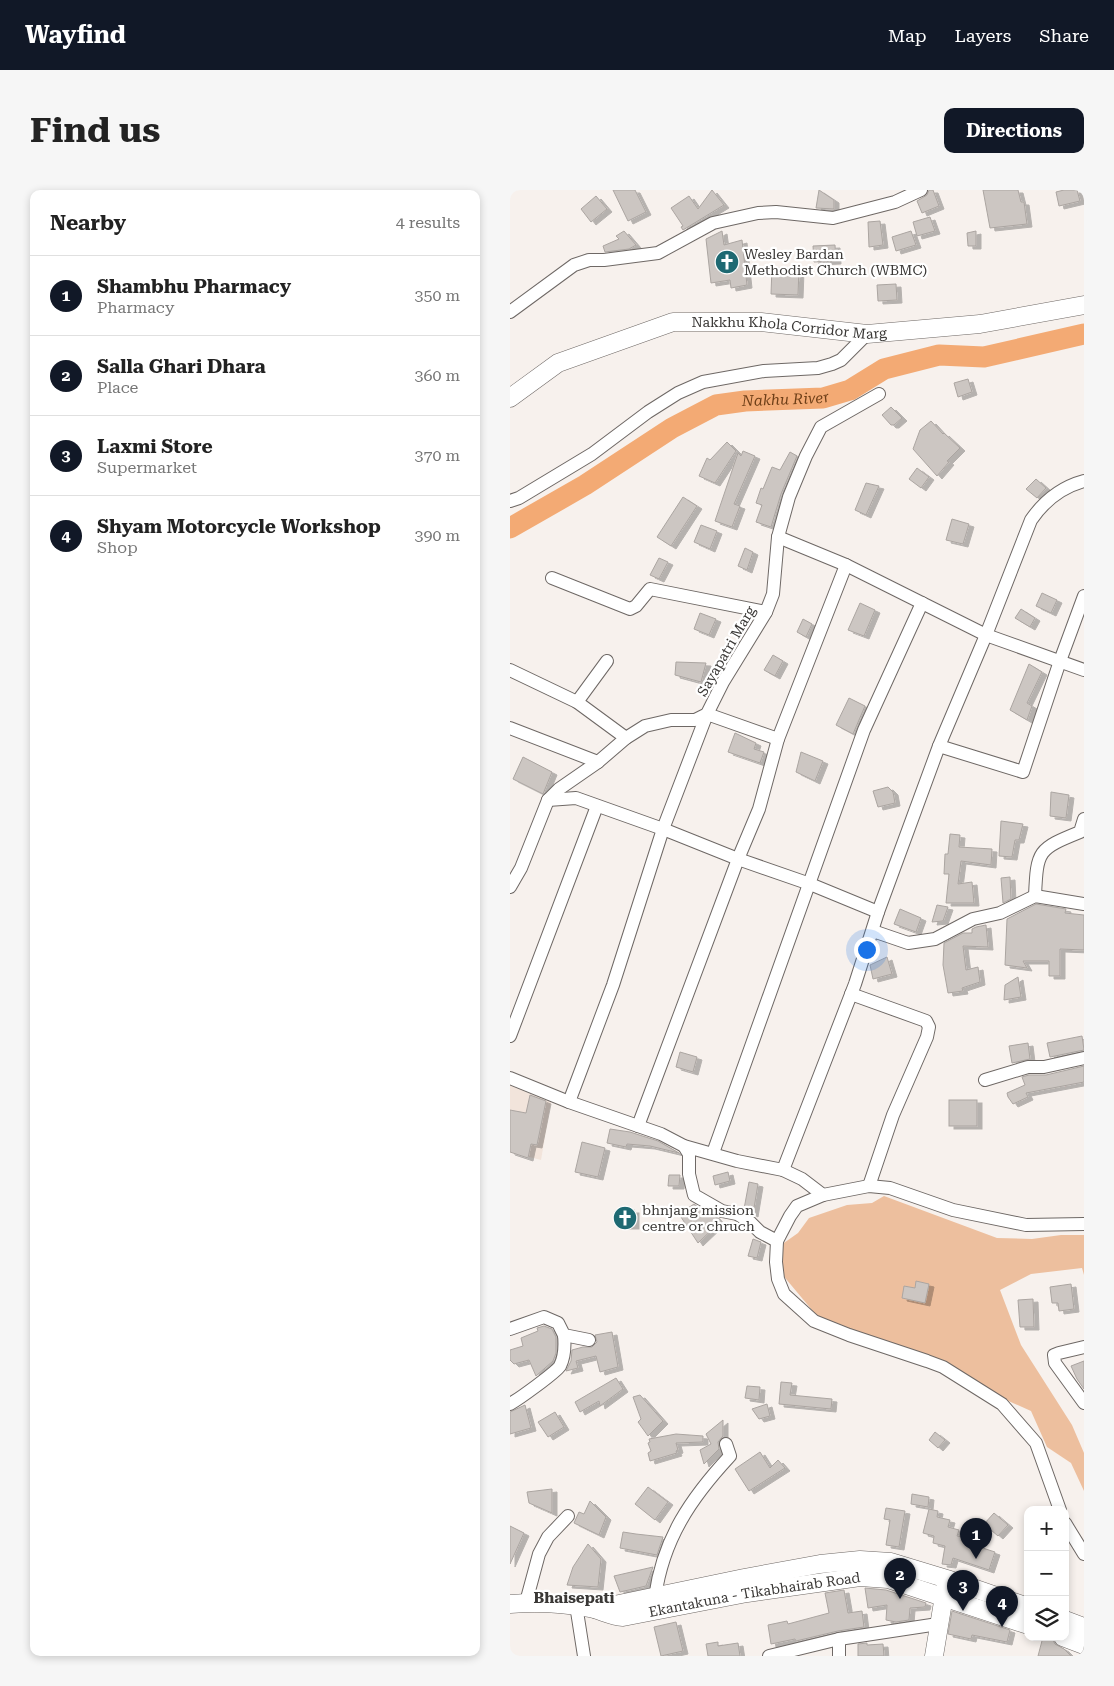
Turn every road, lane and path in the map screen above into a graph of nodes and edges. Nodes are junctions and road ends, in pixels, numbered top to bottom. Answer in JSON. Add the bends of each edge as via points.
{"nodes":[{"id":1,"x":921,"y":190,"type":"edge"},
{"id":2,"x":1084,"y":305,"type":"edge"},
{"id":3,"x":510,"y":312,"type":"edge"},
{"id":4,"x":867,"y":334,"type":"junction"},
{"id":5,"x":879,"y":394,"type":"dead end"},
{"id":6,"x":510,"y":398,"type":"edge"},
{"id":7,"x":1084,"y":481,"type":"edge"},
{"id":8,"x":510,"y":501,"type":"edge"},
{"id":9,"x":778,"y":537,"type":"junction"},
{"id":10,"x":846,"y":566,"type":"junction"},
{"id":11,"x":552,"y":578,"type":"dead end"},
{"id":12,"x":1084,"y":596,"type":"edge"},
{"id":13,"x":922,"y":603,"type":"junction"},
{"id":14,"x":766,"y":612,"type":"junction"},
{"id":15,"x":986,"y":635,"type":"junction"},
{"id":16,"x":1060,"y":660,"type":"junction"},
{"id":17,"x":607,"y":661,"type":"dead end"},
{"id":18,"x":510,"y":670,"type":"edge"},
{"id":19,"x":1084,"y":670,"type":"edge"},
{"id":20,"x":577,"y":702,"type":"junction"},
{"id":21,"x":707,"y":714,"type":"junction"},
{"id":22,"x":510,"y":728,"type":"edge"},
{"id":23,"x":626,"y":738,"type":"junction"},
{"id":24,"x":778,"y":739,"type":"junction"},
{"id":25,"x":939,"y":746,"type":"junction"},
{"id":26,"x":598,"y":762,"type":"junction"},
{"id":27,"x":548,"y":800,"type":"junction"},
{"id":28,"x":597,"y":806,"type":"junction"},
{"id":29,"x":1084,"y":819,"type":"edge"},
{"id":30,"x":663,"y":829,"type":"junction"},
{"id":31,"x":738,"y":859,"type":"junction"},
{"id":32,"x":516,"y":867,"type":"edge"},
{"id":33,"x":810,"y":884,"type":"junction"},
{"id":34,"x":510,"y":887,"type":"edge"},
{"id":35,"x":1035,"y":896,"type":"junction"},
{"id":36,"x":1084,"y":904,"type":"edge"},
{"id":37,"x":878,"y":912,"type":"junction"},
{"id":38,"x":873,"y":931,"type":"junction"},
{"id":39,"x":851,"y":994,"type":"junction"},
{"id":40,"x":510,"y":1036,"type":"edge"},
{"id":41,"x":1084,"y":1058,"type":"edge"},
{"id":42,"x":510,"y":1078,"type":"edge"},
{"id":43,"x":985,"y":1080,"type":"dead end"},
{"id":44,"x":569,"y":1102,"type":"junction"},
{"id":45,"x":638,"y":1126,"type":"junction"},
{"id":46,"x":684,"y":1146,"type":"junction"},
{"id":47,"x":713,"y":1153,"type":"junction"},
{"id":48,"x":783,"y":1170,"type":"junction"},
{"id":49,"x":869,"y":1186,"type":"junction"},
{"id":50,"x":823,"y":1195,"type":"junction"},
{"id":51,"x":1084,"y":1224,"type":"edge"},
{"id":52,"x":777,"y":1241,"type":"junction"},
{"id":53,"x":510,"y":1329,"type":"edge"},
{"id":54,"x":564,"y":1335,"type":"junction"},
{"id":55,"x":589,"y":1340,"type":"dead end"},
{"id":56,"x":1084,"y":1347,"type":"edge"},
{"id":57,"x":1084,"y":1403,"type":"edge"},
{"id":58,"x":510,"y":1404,"type":"edge"},
{"id":59,"x":726,"y":1444,"type":"dead end"},
{"id":60,"x":1059,"y":1506,"type":"edge"},
{"id":61,"x":568,"y":1516,"type":"dead end"},
{"id":62,"x":1069,"y":1530,"type":"edge"},
{"id":63,"x":1084,"y":1554,"type":"edge"},
{"id":64,"x":746,"y":1585,"type":"junction"},
{"id":65,"x":945,"y":1588,"type":"junction"},
{"id":66,"x":655,"y":1597,"type":"junction"},
{"id":67,"x":518,"y":1603,"type":"edge"},
{"id":68,"x":576,"y":1605,"type":"junction"},
{"id":69,"x":1024,"y":1606,"type":"edge"},
{"id":70,"x":595,"y":1609,"type":"junction"},
{"id":71,"x":1069,"y":1621,"type":"edge"},
{"id":72,"x":1024,"y":1623,"type":"edge"},
{"id":73,"x":938,"y":1624,"type":"junction"},
{"id":74,"x":1084,"y":1626,"type":"edge"},
{"id":75,"x":838,"y":1639,"type":"junction"},
{"id":76,"x":1069,"y":1639,"type":"edge"},
{"id":77,"x":1084,"y":1639,"type":"edge"},
{"id":78,"x":1084,"y":1644,"type":"edge"},
{"id":79,"x":584,"y":1656,"type":"edge"},
{"id":80,"x":769,"y":1656,"type":"edge"},
{"id":81,"x":840,"y":1656,"type":"edge"},
{"id":82,"x":934,"y":1656,"type":"edge"},
{"id":83,"x":1082,"y":1656,"type":"edge"}],
"edges":[{"from":1,"to":3,"type":"street","via":[[895,202],[833,218],[776,212],[713,223],[658,253],[589,260],[574,265]]},
{"from":2,"to":4,"type":"main road","name":"Nakkhu Khola Corridor Marg","via":[[980,324]]},
{"from":4,"to":6,"type":"main road","name":"Nakkhu Khola Corridor Marg","via":[[761,322],[673,322],[558,363]]},
{"from":4,"to":8,"type":"street","via":[[841,360],[832,364],[703,382],[678,393],[592,454]]},
{"from":5,"to":9,"type":"street","name":"Sayapatri Marg","via":[[821,427],[789,497]]},
{"from":7,"to":15,"type":"street","via":[[1041,505],[1030,520]]},
{"from":9,"to":10,"type":"street"},
{"from":9,"to":14,"type":"street","name":"Sayapatri Marg","via":[[773,594]]},
{"from":10,"to":13,"type":"street"},
{"from":10,"to":24,"type":"street"},
{"from":11,"to":14,"type":"street","via":[[630,609],[650,590]]},
{"from":12,"to":16,"type":"street"},
{"from":13,"to":15,"type":"street"},
{"from":13,"to":33,"type":"street","via":[[864,730]]},
{"from":14,"to":21,"type":"street","name":"Sayapatri Marg"},
{"from":15,"to":16,"type":"street"},
{"from":15,"to":25,"type":"street"},
{"from":16,"to":19,"type":"street"},
{"from":16,"to":25,"type":"street","via":[[1023,772]]},
{"from":17,"to":20,"type":"street"},
{"from":18,"to":20,"type":"street"},
{"from":20,"to":23,"type":"street"},
{"from":21,"to":23,"type":"street","name":"Sayapatri Marg","via":[[695,720],[671,720],[645,726]]},
{"from":21,"to":24,"type":"street"},
{"from":21,"to":30,"type":"street"},
{"from":22,"to":26,"type":"street"},
{"from":23,"to":26,"type":"street","name":"Sayapatri Marg"},
{"from":24,"to":31,"type":"street","via":[[759,808]]},
{"from":25,"to":37,"type":"street"},
{"from":26,"to":27,"type":"street","name":"Sayapatri Marg"},
{"from":27,"to":28,"type":"street","via":[[576,798]]},
{"from":27,"to":32,"type":"street","name":"Sayapatri Marg"},
{"from":28,"to":30,"type":"street"},
{"from":28,"to":40,"type":"street"},
{"from":29,"to":35,"type":"street","via":[[1080,832],[1052,843],[1041,853],[1036,870]]},
{"from":30,"to":31,"type":"street"},
{"from":30,"to":44,"type":"street","via":[[613,985]]},
{"from":31,"to":33,"type":"street"},
{"from":31,"to":45,"type":"street"},
{"from":32,"to":34,"type":"street","name":"Sayapatri Marg"},
{"from":33,"to":37,"type":"street"},
{"from":33,"to":47,"type":"street"},
{"from":35,"to":36,"type":"street"},
{"from":35,"to":38,"type":"street","via":[[1000,913],[973,919],[935,939],[908,943]]},
{"from":37,"to":38,"type":"street"},
{"from":38,"to":39,"type":"street"},
{"from":39,"to":48,"type":"street"},
{"from":39,"to":49,"type":"street","via":[[926,1021],[929,1026]]},
{"from":41,"to":43,"type":"street"},
{"from":42,"to":44,"type":"street"},
{"from":44,"to":45,"type":"street"},
{"from":45,"to":46,"type":"street"},
{"from":46,"to":47,"type":"street"},
{"from":46,"to":52,"type":"street","via":[[689,1154],[694,1195],[722,1211],[737,1214]]},
{"from":47,"to":48,"type":"street"},
{"from":48,"to":50,"type":"street"},
{"from":49,"to":50,"type":"street"},
{"from":49,"to":51,"type":"street","via":[[890,1188],[953,1210],[1026,1225]]},
{"from":50,"to":52,"type":"street","via":[[797,1206]]},
{"from":52,"to":60,"type":"street","via":[[778,1279],[784,1294],[814,1321],[935,1364],[1002,1404],[1036,1443]]},
{"from":53,"to":54,"type":"street","via":[[544,1317],[558,1323]]},
{"from":54,"to":55,"type":"street"},
{"from":54,"to":58,"type":"street","via":[[565,1351],[559,1367]]},
{"from":56,"to":57,"type":"street","via":[[1054,1355],[1055,1363]]},
{"from":59,"to":66,"type":"street","via":[[730,1456],[690,1503],[665,1552]]},
{"from":61,"to":67,"type":"street","via":[[548,1537]]},
{"from":62,"to":63,"type":"street"},
{"from":64,"to":65,"type":"main road","name":"Ekantakuna - Tikabhairab Road","via":[[820,1564],[860,1560],[891,1562]]},
{"from":64,"to":66,"type":"main road","name":"Ekantakuna - Tikabhairab Road"},
{"from":64,"to":70,"type":"main road","name":"Ekantakuna - Tikabhairab Road","via":[[623,1617]]},
{"from":65,"to":69,"type":"main road","name":"Ekantakuna - Tikabhairab Road"},
{"from":65,"to":72,"type":"main road","name":"Ekantakuna - Tikabhairab Road"},
{"from":65,"to":73,"type":"main road"},
{"from":66,"to":70,"type":"main road","name":"Ekantakuna - Tikabhairab Road"},
{"from":67,"to":68,"type":"main road","name":"Ekantakuna - Tikabhairab Road"},
{"from":68,"to":70,"type":"main road","name":"Ekantakuna - Tikabhairab Road"},
{"from":68,"to":79,"type":"street"},
{"from":71,"to":74,"type":"main road"},
{"from":73,"to":75,"type":"street"},
{"from":73,"to":82,"type":"main road"},
{"from":75,"to":80,"type":"street"},
{"from":75,"to":81,"type":"street"},
{"from":76,"to":78,"type":"main road"},
{"from":77,"to":78,"type":"street"},
{"from":78,"to":83,"type":"street"}]}
